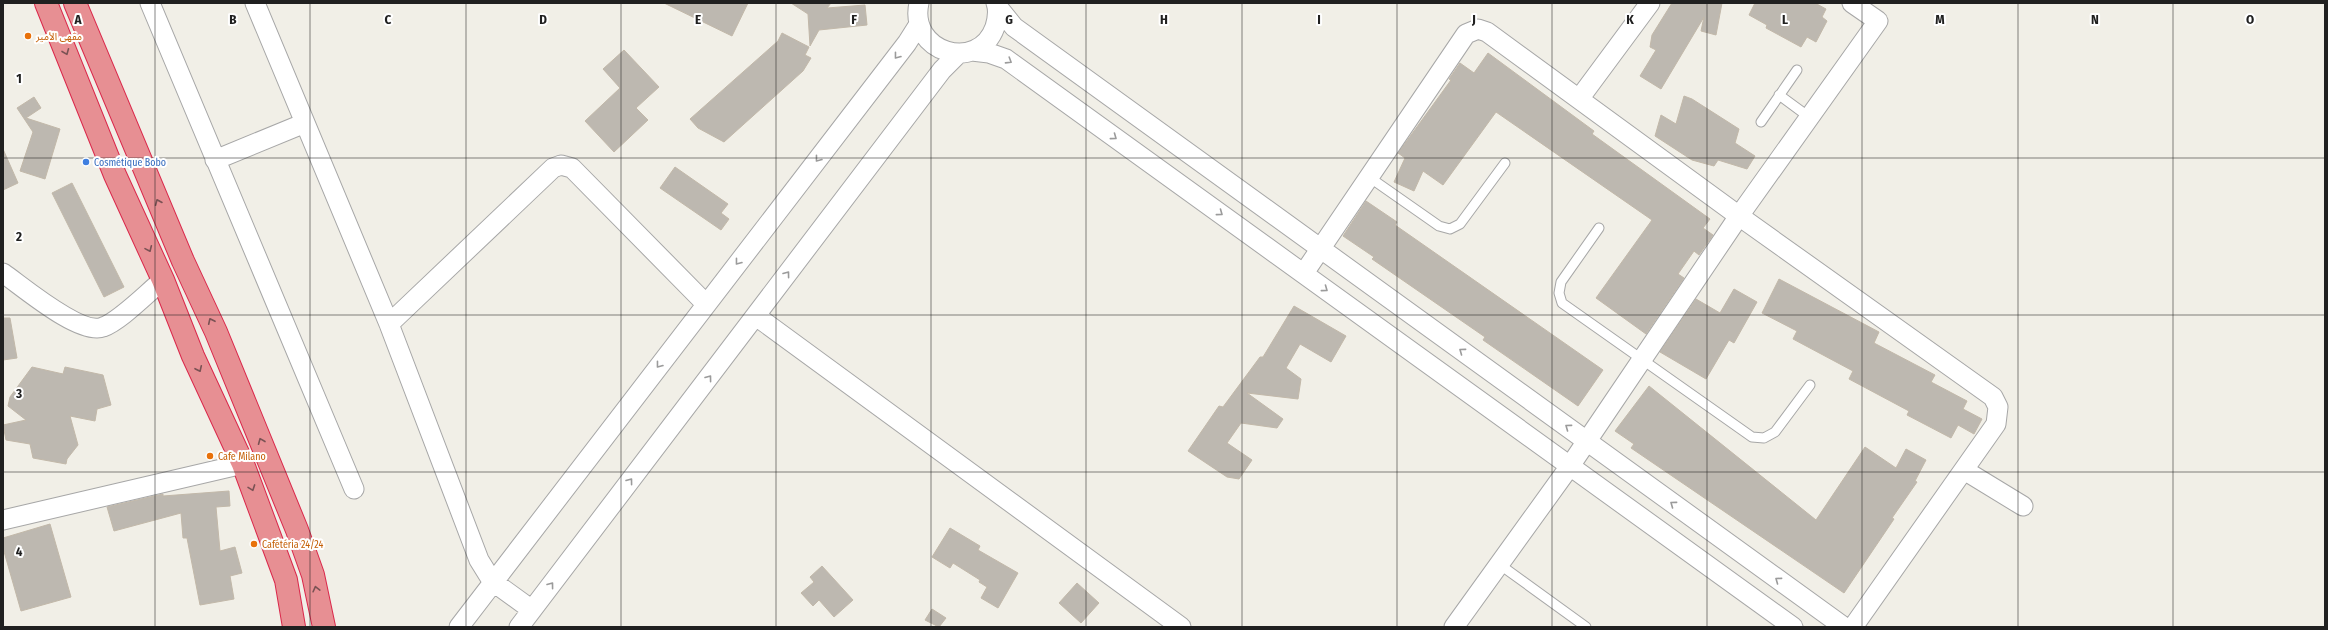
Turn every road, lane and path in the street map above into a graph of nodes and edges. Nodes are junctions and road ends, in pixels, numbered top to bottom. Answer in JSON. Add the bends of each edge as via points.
{"nodes":[{"id":1,"x":46,"y":3,"type":"edge"},
{"id":2,"x":75,"y":3,"type":"edge"},
{"id":3,"x":150,"y":3,"type":"edge"},
{"id":4,"x":255,"y":3,"type":"edge"},
{"id":5,"x":1650,"y":3,"type":"edge"},
{"id":6,"x":1852,"y":3,"type":"edge"},
{"id":7,"x":997,"y":5,"type":"edge"},
{"id":8,"x":917,"y":10,"type":"edge"},
{"id":9,"x":965,"y":52,"type":"junction"},
{"id":10,"x":1797,"y":70,"type":"dead end"},
{"id":11,"x":1779,"y":95,"type":"junction"},
{"id":12,"x":1578,"y":99,"type":"junction"},
{"id":13,"x":1809,"y":117,"type":"junction"},
{"id":14,"x":1761,"y":122,"type":"dead end"},
{"id":15,"x":305,"y":123,"type":"junction"},
{"id":16,"x":215,"y":160,"type":"junction"},
{"id":17,"x":1505,"y":163,"type":"dead end"},
{"id":18,"x":1369,"y":177,"type":"junction"},
{"id":19,"x":1739,"y":216,"type":"junction"},
{"id":20,"x":1599,"y":228,"type":"dead end"},
{"id":21,"x":1321,"y":249,"type":"junction"},
{"id":22,"x":3,"y":273,"type":"edge"},
{"id":23,"x":1304,"y":274,"type":"junction"},
{"id":24,"x":163,"y":280,"type":"junction"},
{"id":25,"x":706,"y":304,"type":"junction"},
{"id":26,"x":756,"y":316,"type":"junction"},
{"id":27,"x":389,"y":324,"type":"junction"},
{"id":28,"x":1642,"y":360,"type":"junction"},
{"id":29,"x":1810,"y":384,"type":"dead end"},
{"id":30,"x":1587,"y":441,"type":"junction"},
{"id":31,"x":243,"y":464,"type":"junction"},
{"id":32,"x":1570,"y":466,"type":"junction"},
{"id":33,"x":1964,"y":470,"type":"junction"},
{"id":34,"x":354,"y":489,"type":"dead end"},
{"id":35,"x":2023,"y":506,"type":"dead end"},
{"id":36,"x":3,"y":520,"type":"edge"},
{"id":37,"x":1499,"y":564,"type":"junction"},
{"id":38,"x":492,"y":581,"type":"junction"},
{"id":39,"x":1804,"y":599,"type":"junction"},
{"id":40,"x":532,"y":610,"type":"junction"},
{"id":41,"x":1790,"y":625,"type":"edge"},
{"id":42,"x":294,"y":627,"type":"edge"},
{"id":43,"x":324,"y":627,"type":"edge"},
{"id":44,"x":459,"y":627,"type":"edge"},
{"id":45,"x":519,"y":627,"type":"edge"},
{"id":46,"x":1181,"y":627,"type":"edge"},
{"id":47,"x":1454,"y":627,"type":"edge"},
{"id":48,"x":1586,"y":627,"type":"edge"},
{"id":49,"x":1844,"y":627,"type":"edge"},
{"id":50,"x":1853,"y":627,"type":"edge"}],
"edges":[{"from":1,"to":24,"type":"highway","one_way":true,"via":[[115,175]]},
{"from":43,"to":2,"type":"highway","one_way":true,"via":[[313,576],[294,522],[216,332],[183,261]]},
{"from":3,"to":16,"type":"street"},
{"from":4,"to":15,"type":"street"},
{"from":5,"to":12,"type":"street"},
{"from":6,"to":13,"type":"street","via":[[1878,21]]},
{"from":7,"to":9,"type":"street","via":[[997,20],[993,33],[984,44]]},
{"from":7,"to":21,"type":"street","via":[[1014,27]]},
{"from":8,"to":9,"type":"street","via":[[924,36],[933,45],[945,52]]},
{"from":8,"to":25,"type":"street","one_way":true,"via":[[907,43]]},
{"from":9,"to":23,"type":"street","one_way":true,"via":[[989,53],[1006,59]]},
{"from":26,"to":9,"type":"street","one_way":true,"via":[[942,70]]},
{"from":10,"to":11,"type":"lane"},
{"from":11,"to":13,"type":"lane"},
{"from":11,"to":14,"type":"lane"},
{"from":12,"to":18,"type":"street","via":[[1487,32],[1470,30]]},
{"from":12,"to":19,"type":"street"},
{"from":13,"to":19,"type":"street"},
{"from":15,"to":16,"type":"street"},
{"from":15,"to":27,"type":"street"},
{"from":16,"to":34,"type":"street"},
{"from":17,"to":18,"type":"lane","via":[[1460,224],[1450,228],[1439,226]]},
{"from":18,"to":21,"type":"street"},
{"from":19,"to":28,"type":"street"},
{"from":19,"to":33,"type":"street","via":[[1993,396],[1998,407],[1996,424]]},
{"from":20,"to":28,"type":"lane","via":[[1561,282],[1560,298],[1562,303]]},
{"from":21,"to":23,"type":"street"},
{"from":30,"to":21,"type":"street","one_way":true},
{"from":22,"to":24,"type":"street","via":[[62,314],[94,329],[110,323]]},
{"from":23,"to":32,"type":"street","one_way":true},
{"from":24,"to":31,"type":"highway","one_way":true,"via":[[193,356]]},
{"from":25,"to":27,"type":"street","via":[[572,168],[561,165],[553,168]]},
{"from":25,"to":38,"type":"street","one_way":true},
{"from":40,"to":26,"type":"street","one_way":true},
{"from":26,"to":46,"type":"street"},
{"from":27,"to":38,"type":"street","via":[[475,549]]},
{"from":28,"to":29,"type":"lane","via":[[1747,434],[1758,438],[1770,436],[1775,432]]},
{"from":28,"to":30,"type":"street"},
{"from":30,"to":32,"type":"street"},
{"from":39,"to":30,"type":"street","one_way":true},
{"from":31,"to":36,"type":"street"},
{"from":31,"to":42,"type":"highway","one_way":true,"via":[[286,580]]},
{"from":32,"to":37,"type":"street"},
{"from":32,"to":41,"type":"street"},
{"from":33,"to":35,"type":"street"},
{"from":33,"to":50,"type":"street"},
{"from":37,"to":47,"type":"street"},
{"from":37,"to":48,"type":"lane"},
{"from":38,"to":40,"type":"street"},
{"from":38,"to":44,"type":"street"},
{"from":39,"to":41,"type":"street"},
{"from":39,"to":49,"type":"street"},
{"from":40,"to":45,"type":"street"}]}
